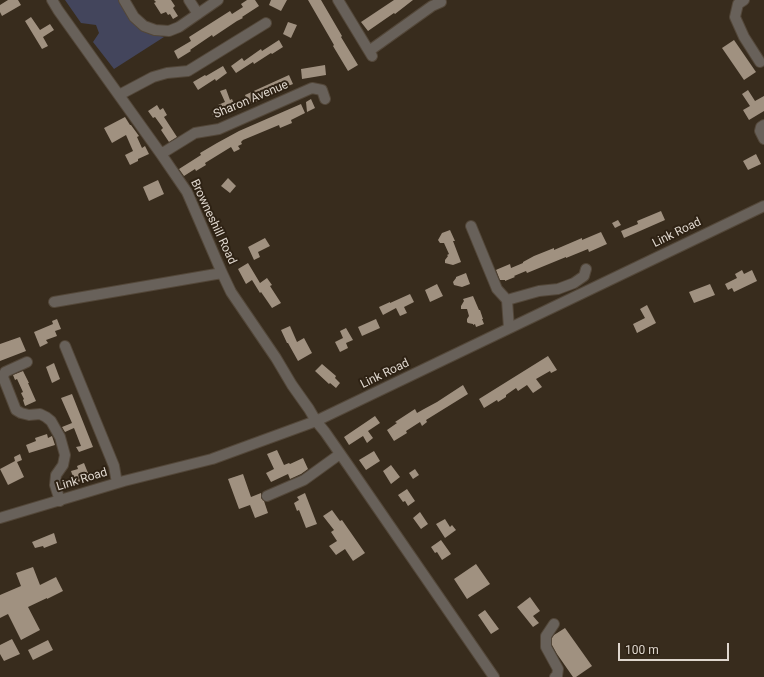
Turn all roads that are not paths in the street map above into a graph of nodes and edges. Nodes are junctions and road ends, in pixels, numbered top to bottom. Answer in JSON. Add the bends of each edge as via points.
{"nodes":[{"id":1,"x":52,"y":0,"type":"edge"},
{"id":2,"x":124,"y":0,"type":"edge"},
{"id":3,"x":189,"y":0,"type":"edge"},
{"id":4,"x":218,"y":0,"type":"edge"},
{"id":5,"x":338,"y":0,"type":"edge"},
{"id":6,"x":744,"y":0,"type":"edge"},
{"id":7,"x":441,"y":2,"type":"dead end"},
{"id":8,"x":198,"y":14,"type":"junction"},
{"id":9,"x":266,"y":23,"type":"dead end"},
{"id":10,"x":760,"y":62,"type":"dead end"},
{"id":11,"x":119,"y":96,"type":"junction"},
{"id":12,"x":325,"y":99,"type":"dead end"},
{"id":13,"x":764,"y":125,"type":"edge"},
{"id":14,"x":764,"y":139,"type":"edge"},
{"id":15,"x":161,"y":154,"type":"junction"},
{"id":16,"x":764,"y":206,"type":"edge"},
{"id":17,"x":471,"y":226,"type":"dead end"},
{"id":18,"x":586,"y":269,"type":"dead end"},
{"id":19,"x":222,"y":273,"type":"junction"},
{"id":20,"x":507,"y":300,"type":"junction"},
{"id":21,"x":54,"y":302,"type":"dead end"},
{"id":22,"x":509,"y":328,"type":"junction"},
{"id":23,"x":65,"y":346,"type":"dead end"},
{"id":24,"x":28,"y":362,"type":"dead end"},
{"id":25,"x":316,"y":421,"type":"junction"},
{"id":26,"x":340,"y":454,"type":"junction"},
{"id":27,"x":117,"y":483,"type":"junction"},
{"id":28,"x":267,"y":496,"type":"dead end"},
{"id":29,"x":60,"y":501,"type":"junction"},
{"id":30,"x":0,"y":518,"type":"edge"},
{"id":31,"x":554,"y":624,"type":"dead end"},
{"id":32,"x":494,"y":677,"type":"edge"},
{"id":33,"x":555,"y":677,"type":"edge"}],
"edges":[{"from":1,"to":11,"type":"street","name":"Browneshill Road"},
{"from":2,"to":8,"type":"street","via":[[139,22],[155,30],[168,31],[179,27]]},
{"from":3,"to":8,"type":"street"},
{"from":4,"to":8,"type":"street"},
{"from":5,"to":7,"type":"street","via":[[370,53],[432,6]]},
{"from":6,"to":10,"type":"street","via":[[738,4],[736,17],[744,37]]},
{"from":9,"to":11,"type":"street","via":[[188,71],[153,77]]},
{"from":11,"to":15,"type":"street","name":"Browneshill Road"},
{"from":12,"to":15,"type":"street","name":"Sharon Avenue","via":[[322,90],[312,88],[219,129],[195,132]]},
{"from":13,"to":14,"type":"street","via":[[760,131]]},
{"from":15,"to":19,"type":"street","name":"Browneshill Road","via":[[187,192]]},
{"from":16,"to":22,"type":"street","name":"Link Road"},
{"from":17,"to":20,"type":"street","via":[[497,289]]},
{"from":18,"to":20,"type":"street","via":[[584,276],[574,283]]},
{"from":19,"to":21,"type":"street"},
{"from":19,"to":25,"type":"street","name":"Browneshill Road","via":[[231,292]]},
{"from":20,"to":22,"type":"street"},
{"from":22,"to":25,"type":"street","name":"Link Road"},
{"from":23,"to":27,"type":"street","via":[[114,466]]},
{"from":24,"to":29,"type":"street","via":[[5,372],[3,377],[16,410],[28,415],[40,414],[46,417],[60,437],[65,455],[63,465],[56,475],[55,485]]},
{"from":25,"to":26,"type":"street","name":"Browneshill Road"},
{"from":25,"to":27,"type":"street","name":"Link Road","via":[[212,459]]},
{"from":26,"to":28,"type":"street","via":[[304,480]]},
{"from":26,"to":32,"type":"street","name":"Browneshill Road"},
{"from":27,"to":29,"type":"street","name":"Link Road"},
{"from":29,"to":30,"type":"street","name":"Link Road"},
{"from":31,"to":33,"type":"street","via":[[546,636],[546,647],[558,669]]}]}
